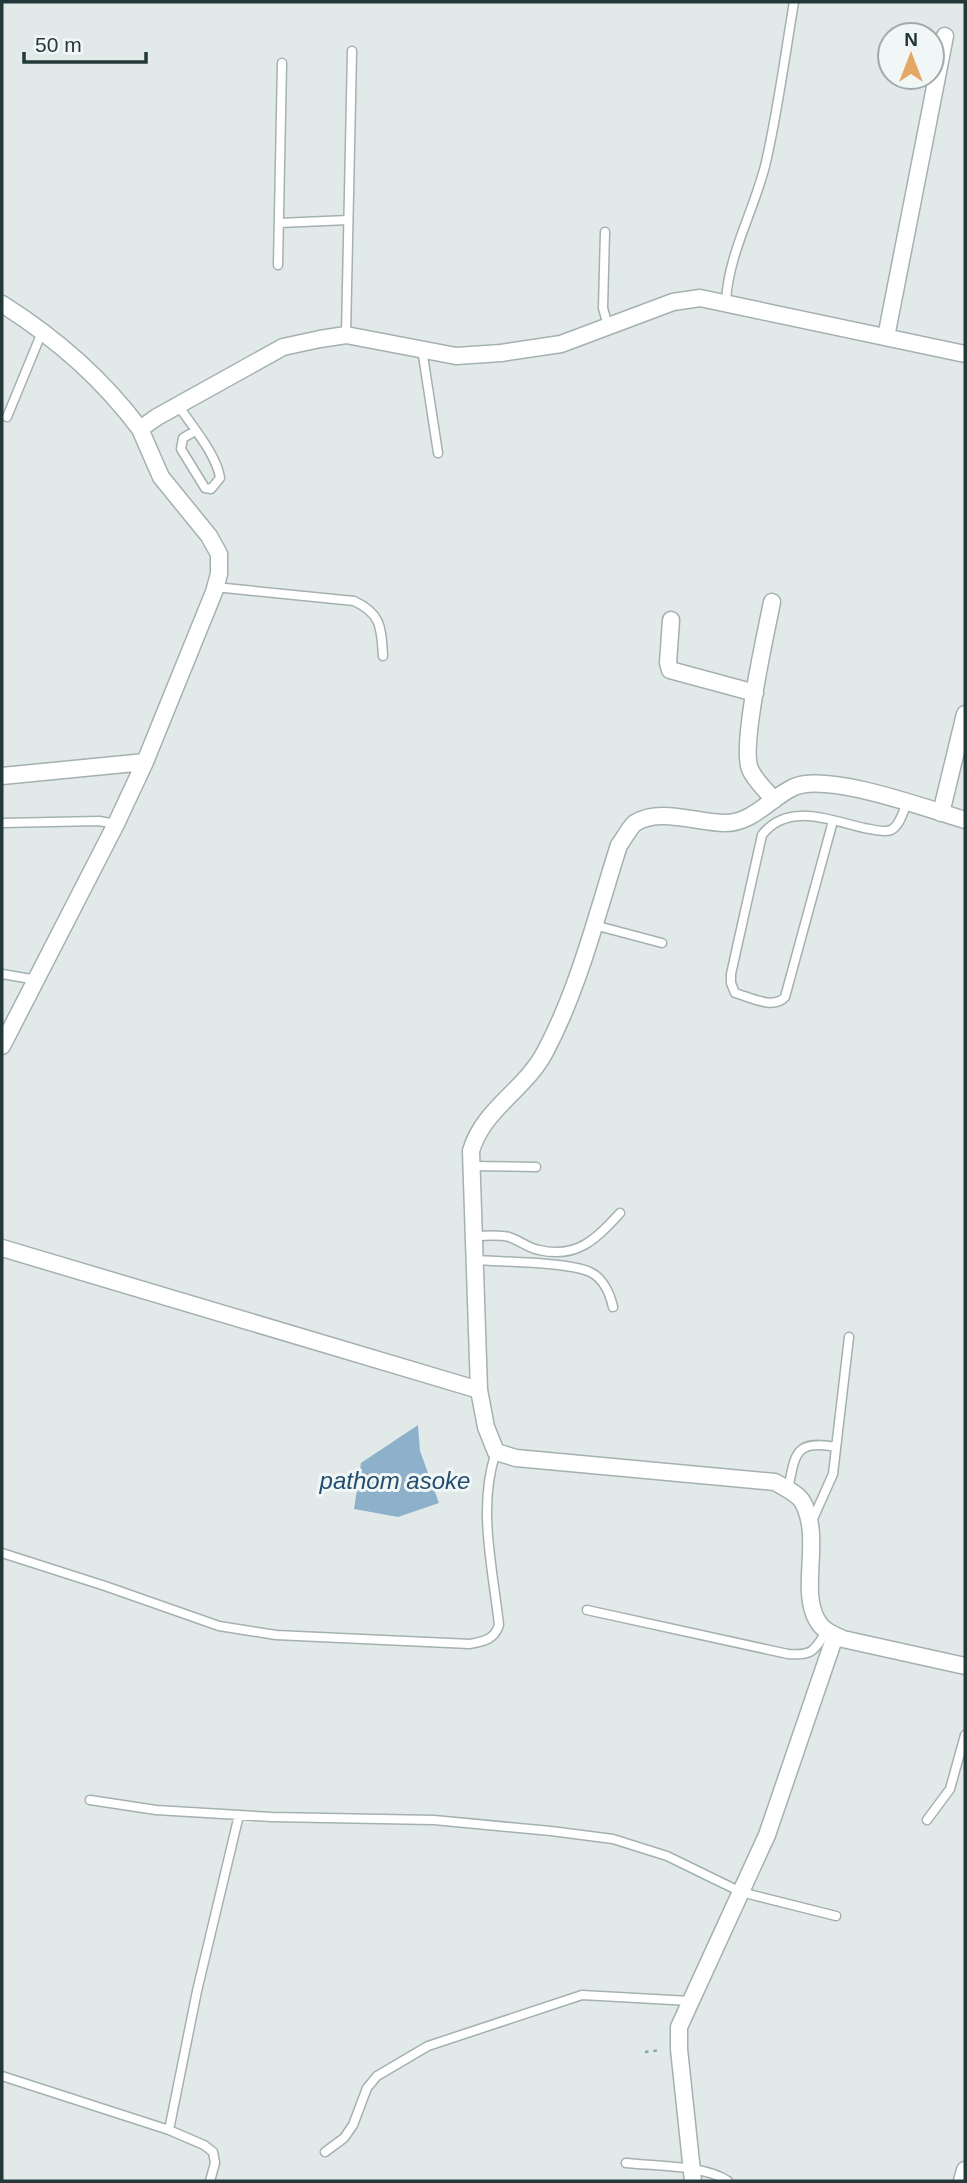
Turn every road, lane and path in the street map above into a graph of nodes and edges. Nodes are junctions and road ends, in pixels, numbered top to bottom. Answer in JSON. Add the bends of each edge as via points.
{"nodes":[{"id":1,"x":794,"y":2,"type":"edge"},
{"id":2,"x":352,"y":51,"type":"dead end"},
{"id":3,"x":282,"y":63,"type":"dead end"},
{"id":4,"x":934,"y":91,"type":"edge"},
{"id":5,"x":348,"y":220,"type":"junction"},
{"id":6,"x":279,"y":223,"type":"junction"},
{"id":7,"x":605,"y":232,"type":"dead end"},
{"id":8,"x":278,"y":265,"type":"dead end"},
{"id":9,"x":726,"y":302,"type":"junction"},
{"id":10,"x":2,"y":304,"type":"edge"},
{"id":11,"x":608,"y":326,"type":"junction"},
{"id":12,"x":43,"y":331,"type":"junction"},
{"id":13,"x":346,"y":335,"type":"junction"},
{"id":14,"x":886,"y":337,"type":"junction"},
{"id":15,"x":422,"y":349,"type":"junction"},
{"id":16,"x":965,"y":354,"type":"edge"},
{"id":17,"x":178,"y":405,"type":"junction"},
{"id":18,"x":7,"y":417,"type":"dead end"},
{"id":19,"x":140,"y":429,"type":"junction"},
{"id":20,"x":195,"y":431,"type":"junction"},
{"id":21,"x":438,"y":453,"type":"dead end"},
{"id":22,"x":215,"y":587,"type":"junction"},
{"id":23,"x":772,"y":602,"type":"dead end"},
{"id":24,"x":671,"y":620,"type":"dead end"},
{"id":25,"x":383,"y":656,"type":"dead end"},
{"id":26,"x":755,"y":692,"type":"junction"},
{"id":27,"x":965,"y":714,"type":"edge"},
{"id":28,"x":145,"y":762,"type":"junction"},
{"id":29,"x":2,"y":776,"type":"edge"},
{"id":30,"x":774,"y":800,"type":"junction"},
{"id":31,"x":907,"y":803,"type":"junction"},
{"id":32,"x":942,"y":813,"type":"junction"},
{"id":33,"x":965,"y":820,"type":"edge"},
{"id":34,"x":833,"y":821,"type":"junction"},
{"id":35,"x":2,"y":823,"type":"edge"},
{"id":36,"x":116,"y":824,"type":"junction"},
{"id":37,"x":594,"y":925,"type":"junction"},
{"id":38,"x":662,"y":943,"type":"dead end"},
{"id":39,"x":2,"y":974,"type":"edge"},
{"id":40,"x":37,"y":980,"type":"junction"},
{"id":41,"x":2,"y":1046,"type":"edge"},
{"id":42,"x":472,"y":1166,"type":"junction"},
{"id":43,"x":536,"y":1167,"type":"dead end"},
{"id":44,"x":620,"y":1213,"type":"dead end"},
{"id":45,"x":475,"y":1236,"type":"junction"},
{"id":46,"x":2,"y":1248,"type":"edge"},
{"id":47,"x":476,"y":1260,"type":"junction"},
{"id":48,"x":614,"y":1307,"type":"dead end"},
{"id":49,"x":849,"y":1337,"type":"dead end"},
{"id":50,"x":479,"y":1390,"type":"junction"},
{"id":51,"x":836,"y":1447,"type":"junction"},
{"id":52,"x":496,"y":1452,"type":"junction"},
{"id":53,"x":788,"y":1490,"type":"junction"},
{"id":54,"x":811,"y":1524,"type":"junction"},
{"id":55,"x":2,"y":1553,"type":"edge"},
{"id":56,"x":587,"y":1610,"type":"dead end"},
{"id":57,"x":831,"y":1634,"type":"junction"},
{"id":58,"x":965,"y":1666,"type":"edge"},
{"id":59,"x":965,"y":1735,"type":"edge"},
{"id":60,"x":90,"y":1800,"type":"dead end"},
{"id":61,"x":239,"y":1815,"type":"junction"},
{"id":62,"x":927,"y":1820,"type":"dead end"},
{"id":63,"x":741,"y":1892,"type":"junction"},
{"id":64,"x":836,"y":1916,"type":"dead end"},
{"id":65,"x":690,"y":2001,"type":"junction"},
{"id":66,"x":2,"y":2076,"type":"edge"},
{"id":67,"x":169,"y":2130,"type":"junction"},
{"id":68,"x":326,"y":2152,"type":"dead end"},
{"id":69,"x":626,"y":2163,"type":"dead end"},
{"id":70,"x":965,"y":2170,"type":"edge"},
{"id":71,"x":692,"y":2176,"type":"edge"},
{"id":72,"x":210,"y":2181,"type":"edge"},
{"id":73,"x":728,"y":2181,"type":"edge"},
{"id":74,"x":962,"y":2181,"type":"edge"}],
"edges":[{"from":1,"to":9,"type":"lane","via":[[766,162],[727,277]]},
{"from":2,"to":5,"type":"lane"},
{"from":3,"to":6,"type":"lane"},
{"from":4,"to":14,"type":"street"},
{"from":5,"to":6,"type":"lane"},
{"from":5,"to":13,"type":"lane"},
{"from":6,"to":8,"type":"lane"},
{"from":7,"to":11,"type":"lane","via":[[603,308]]},
{"from":9,"to":11,"type":"street","via":[[700,298],[673,302]]},
{"from":9,"to":14,"type":"street"},
{"from":10,"to":12,"type":"street"},
{"from":11,"to":15,"type":"street","via":[[561,344],[501,353],[456,356]]},
{"from":12,"to":18,"type":"lane"},
{"from":12,"to":19,"type":"street","via":[[99,378]]},
{"from":13,"to":15,"type":"street"},
{"from":13,"to":17,"type":"street","via":[[283,347]]},
{"from":14,"to":16,"type":"street"},
{"from":15,"to":21,"type":"lane"},
{"from":17,"to":19,"type":"street"},
{"from":17,"to":20,"type":"lane"},
{"from":19,"to":22,"type":"street","via":[[161,477],[219,554]]},
{"from":20,"to":20,"type":"lane","via":[[218,468],[220,478],[211,489],[205,488],[181,449],[183,438]]},
{"from":22,"to":25,"type":"lane","via":[[354,601],[366,607],[380,626]]},
{"from":22,"to":28,"type":"street"},
{"from":23,"to":26,"type":"street"},
{"from":24,"to":26,"type":"street","via":[[670,670]]},
{"from":26,"to":30,"type":"street","via":[[750,769]]},
{"from":27,"to":32,"type":"street"},
{"from":28,"to":29,"type":"street"},
{"from":28,"to":36,"type":"street"},
{"from":30,"to":31,"type":"street","via":[[796,786],[822,784],[849,786]]},
{"from":30,"to":37,"type":"street","via":[[755,814],[726,824],[676,817],[635,824],[619,845]]},
{"from":31,"to":32,"type":"street"},
{"from":31,"to":34,"type":"lane","via":[[897,826],[889,831]]},
{"from":32,"to":33,"type":"street"},
{"from":34,"to":34,"type":"lane","via":[[785,997],[773,1004],[735,993],[731,974],[762,835],[787,816]]},
{"from":35,"to":36,"type":"lane"},
{"from":36,"to":40,"type":"street"},
{"from":37,"to":38,"type":"lane"},
{"from":37,"to":42,"type":"street","via":[[563,1016],[543,1056],[476,1135]]},
{"from":39,"to":40,"type":"lane"},
{"from":40,"to":41,"type":"street"},
{"from":42,"to":43,"type":"lane"},
{"from":42,"to":45,"type":"street"},
{"from":44,"to":45,"type":"lane","via":[[595,1240],[571,1251],[537,1250],[508,1237]]},
{"from":45,"to":47,"type":"street"},
{"from":46,"to":50,"type":"street"},
{"from":47,"to":48,"type":"lane","via":[[590,1272],[610,1293]]},
{"from":47,"to":50,"type":"street"},
{"from":49,"to":51,"type":"lane"},
{"from":50,"to":52,"type":"street"},
{"from":51,"to":53,"type":"lane","via":[[816,1443],[799,1450]]},
{"from":51,"to":54,"type":"lane","via":[[833,1474]]},
{"from":52,"to":53,"type":"street","via":[[516,1458],[775,1482]]},
{"from":52,"to":55,"type":"lane","via":[[489,1471],[487,1520],[499,1625],[487,1640],[470,1644],[276,1635],[219,1626]]},
{"from":53,"to":54,"type":"street","via":[[801,1499]]},
{"from":54,"to":57,"type":"street","via":[[811,1603],[816,1620]]},
{"from":56,"to":57,"type":"lane","via":[[805,1656]]},
{"from":57,"to":58,"type":"street"},
{"from":57,"to":63,"type":"street","via":[[767,1835]]},
{"from":59,"to":62,"type":"lane","via":[[950,1788]]},
{"from":60,"to":61,"type":"lane"},
{"from":61,"to":63,"type":"lane","via":[[434,1820],[613,1839],[667,1856]]},
{"from":61,"to":67,"type":"lane"},
{"from":63,"to":64,"type":"lane"},
{"from":63,"to":65,"type":"street"},
{"from":65,"to":68,"type":"lane","via":[[582,1995],[428,2046],[377,2076],[367,2088],[353,2125]]},
{"from":65,"to":71,"type":"street","via":[[679,2027],[679,2049]]},
{"from":66,"to":67,"type":"lane"},
{"from":67,"to":72,"type":"lane","via":[[213,2152]]},
{"from":69,"to":71,"type":"lane"},
{"from":70,"to":74,"type":"street"},
{"from":71,"to":73,"type":"lane"}]}
